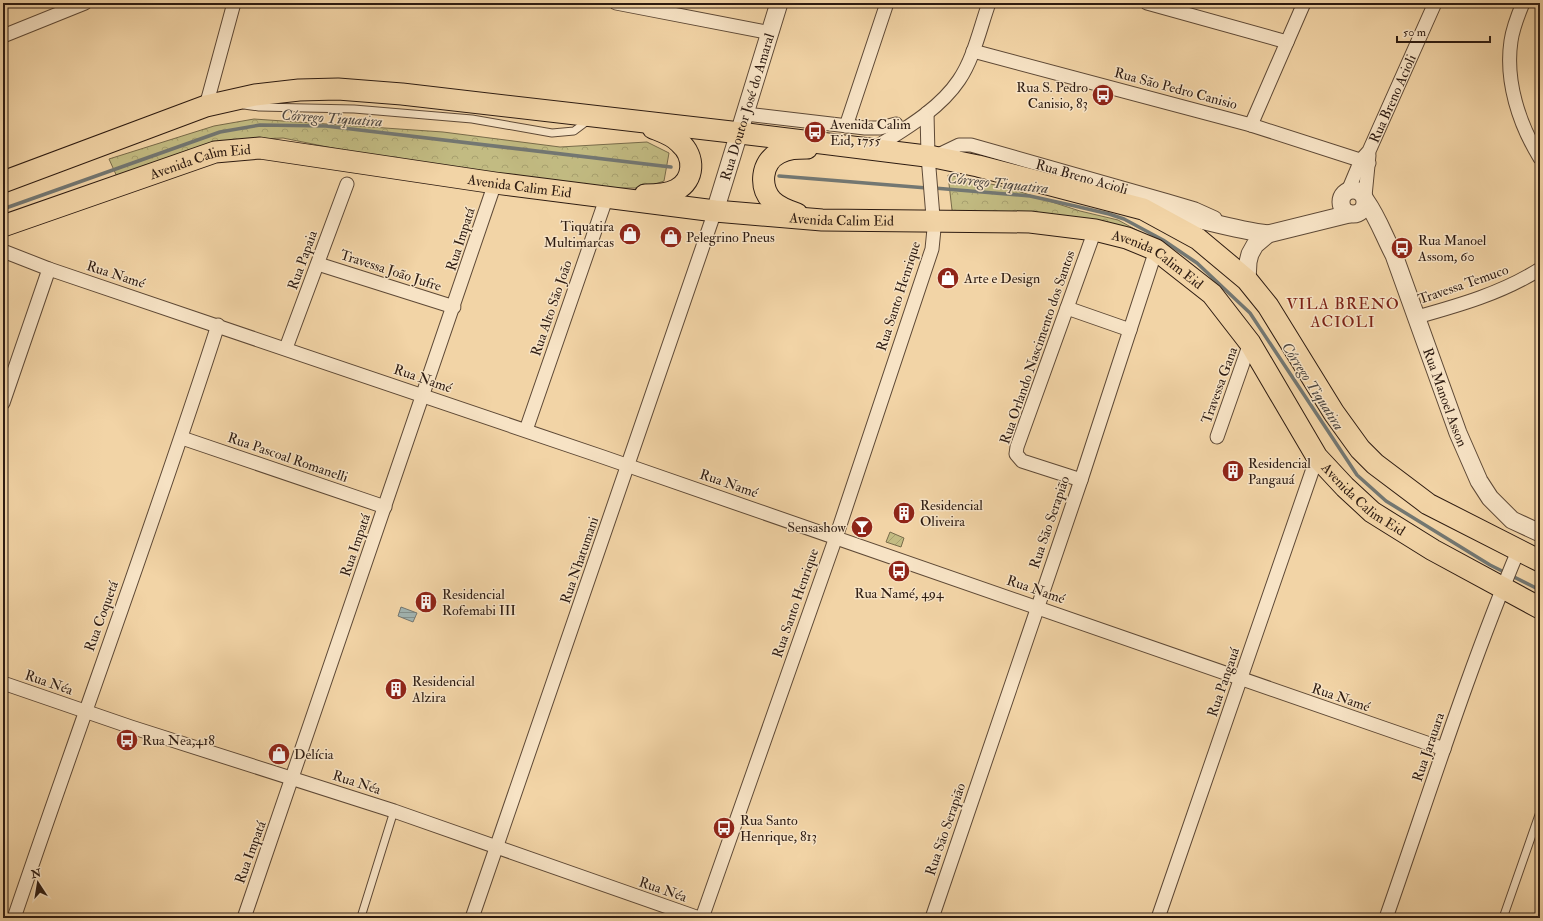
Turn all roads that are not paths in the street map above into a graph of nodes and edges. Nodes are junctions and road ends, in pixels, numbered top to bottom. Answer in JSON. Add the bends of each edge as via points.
{"nodes":[{"id":1,"x":85,"y":3,"type":"edge"},
{"id":2,"x":234,"y":3,"type":"edge"},
{"id":3,"x":616,"y":3,"type":"edge"},
{"id":4,"x":779,"y":3,"type":"edge"},
{"id":5,"x":886,"y":3,"type":"edge"},
{"id":6,"x":989,"y":3,"type":"edge"},
{"id":7,"x":1147,"y":3,"type":"edge"},
{"id":8,"x":1304,"y":3,"type":"edge"},
{"id":9,"x":1435,"y":3,"type":"edge"},
{"id":10,"x":1524,"y":3,"type":"edge"},
{"id":11,"x":771,"y":33,"type":"junction"},
{"id":12,"x":3,"y":36,"type":"edge"},
{"id":13,"x":1287,"y":42,"type":"junction"},
{"id":14,"x":973,"y":51,"type":"junction"},
{"id":15,"x":215,"y":104,"type":"junction"},
{"id":16,"x":927,"y":113,"type":"junction"},
{"id":17,"x":635,"y":122,"type":"junction"},
{"id":18,"x":743,"y":123,"type":"junction"},
{"id":19,"x":896,"y":124,"type":"dead end"},
{"id":20,"x":1252,"y":125,"type":"junction"},
{"id":21,"x":844,"y":135,"type":"junction"},
{"id":22,"x":873,"y":149,"type":"junction"},
{"id":23,"x":1366,"y":158,"type":"junction"},
{"id":24,"x":1540,"y":158,"type":"edge"},
{"id":25,"x":931,"y":163,"type":"junction"},
{"id":26,"x":3,"y":182,"type":"edge"},
{"id":27,"x":496,"y":183,"type":"junction"},
{"id":28,"x":347,"y":184,"type":"dead end"},
{"id":29,"x":1345,"y":194,"type":"junction"},
{"id":30,"x":607,"y":196,"type":"junction"},
{"id":31,"x":1365,"y":199,"type":"junction"},
{"id":32,"x":1143,"y":209,"type":"junction"},
{"id":33,"x":715,"y":211,"type":"junction"},
{"id":34,"x":933,"y":214,"type":"junction"},
{"id":35,"x":1352,"y":214,"type":"junction"},
{"id":36,"x":822,"y":220,"type":"junction"},
{"id":37,"x":1309,"y":222,"type":"junction"},
{"id":38,"x":3,"y":226,"type":"edge"},
{"id":39,"x":1228,"y":227,"type":"junction"},
{"id":40,"x":1095,"y":230,"type":"junction"},
{"id":41,"x":1268,"y":234,"type":"junction"},
{"id":42,"x":1384,"y":236,"type":"junction"},
{"id":43,"x":1156,"y":250,"type":"junction"},
{"id":44,"x":3,"y":251,"type":"edge"},
{"id":45,"x":318,"y":264,"type":"junction"},
{"id":46,"x":49,"y":269,"type":"junction"},
{"id":47,"x":1540,"y":269,"type":"edge"},
{"id":48,"x":1247,"y":280,"type":"junction"},
{"id":49,"x":454,"y":307,"type":"junction"},
{"id":50,"x":1067,"y":308,"type":"junction"},
{"id":51,"x":1417,"y":317,"type":"junction"},
{"id":52,"x":218,"y":325,"type":"junction"},
{"id":53,"x":1130,"y":330,"type":"junction"},
{"id":54,"x":1250,"y":343,"type":"junction"},
{"id":55,"x":286,"y":348,"type":"junction"},
{"id":56,"x":423,"y":395,"type":"junction"},
{"id":57,"x":3,"y":403,"type":"edge"},
{"id":58,"x":526,"y":430,"type":"junction"},
{"id":59,"x":1217,"y":437,"type":"dead end"},
{"id":60,"x":182,"y":438,"type":"junction"},
{"id":61,"x":1317,"y":457,"type":"junction"},
{"id":62,"x":629,"y":466,"type":"junction"},
{"id":63,"x":1081,"y":480,"type":"junction"},
{"id":64,"x":385,"y":507,"type":"junction"},
{"id":65,"x":1540,"y":533,"type":"edge"},
{"id":66,"x":836,"y":537,"type":"junction"},
{"id":67,"x":1518,"y":550,"type":"junction"},
{"id":68,"x":1540,"y":561,"type":"edge"},
{"id":69,"x":1503,"y":588,"type":"junction"},
{"id":70,"x":1038,"y":607,"type":"junction"},
{"id":71,"x":1540,"y":608,"type":"edge"},
{"id":72,"x":1241,"y":679,"type":"junction"},
{"id":73,"x":3,"y":683,"type":"edge"},
{"id":74,"x":84,"y":711,"type":"junction"},
{"id":75,"x":1444,"y":749,"type":"junction"},
{"id":76,"x":292,"y":778,"type":"junction"},
{"id":77,"x":394,"y":811,"type":"junction"},
{"id":78,"x":1540,"y":812,"type":"edge"},
{"id":79,"x":497,"y":846,"type":"junction"},
{"id":80,"x":361,"y":917,"type":"dead end"},
{"id":81,"x":14,"y":918,"type":"edge"},
{"id":82,"x":244,"y":918,"type":"edge"},
{"id":83,"x":472,"y":918,"type":"edge"},
{"id":84,"x":699,"y":918,"type":"edge"},
{"id":85,"x":702,"y":918,"type":"edge"},
{"id":86,"x":932,"y":918,"type":"edge"},
{"id":87,"x":1158,"y":918,"type":"edge"},
{"id":88,"x":1386,"y":918,"type":"edge"},
{"id":89,"x":1503,"y":918,"type":"edge"}],
"edges":[{"from":1,"to":12,"type":"street"},
{"from":2,"to":15,"type":"street"},
{"from":3,"to":11,"type":"street"},
{"from":4,"to":11,"type":"street","name":"Rua Doutor José do Amaral"},
{"from":5,"to":21,"type":"street"},
{"from":6,"to":14,"type":"street"},
{"from":7,"to":13,"type":"street"},
{"from":8,"to":13,"type":"street"},
{"from":9,"to":23,"type":"street","name":"Rua Breno Acioli"},
{"from":10,"to":24,"type":"street","via":[[1514,24],[1511,41],[1512,85],[1526,134]]},
{"from":11,"to":18,"type":"street","name":"Rua Doutor José do Amaral"},
{"from":13,"to":20,"type":"street"},
{"from":14,"to":16,"type":"street","via":[[959,80]]},
{"from":14,"to":20,"type":"street","name":"Rua São Pedro Canisio"},
{"from":15,"to":17,"type":"main road","via":[[255,95],[338,89],[402,94]]},
{"from":15,"to":26,"type":"main road"},
{"from":16,"to":22,"type":"street"},
{"from":16,"to":25,"type":"street","name":"Rua Santo Henrique"},
{"from":17,"to":18,"type":"main road"},
{"from":17,"to":30,"type":"main road","via":[[665,133],[680,142],[691,159],[690,173],[686,182],[665,193]]},
{"from":18,"to":21,"type":"main road"},
{"from":18,"to":33,"type":"street","name":"Rua Doutor José do Amaral"},
{"from":19,"to":21,"type":"street"},
{"from":20,"to":23,"type":"street","name":"Rua São Pedro Canisio"},
{"from":21,"to":22,"type":"main road"},
{"from":21,"to":36,"type":"main road","via":[[775,155],[764,174],[766,193],[776,204],[790,212]]},
{"from":22,"to":25,"type":"main road"},
{"from":23,"to":29,"type":"street","name":"Rua Breno Acioli"},
{"from":23,"to":31,"type":"street","name":"Rua Breno Acioli"},
{"from":25,"to":32,"type":"main road","via":[[978,166]]},
{"from":25,"to":34,"type":"street","name":"Rua Santo Henrique"},
{"from":25,"to":39,"type":"street","name":"Rua Breno Acioli","via":[[959,145],[971,145],[1195,209]]},
{"from":27,"to":30,"type":"main road","name":"Avenida Calim Eid"},
{"from":27,"to":38,"type":"main road","name":"Avenida Calim Eid","via":[[284,150],[237,149],[215,152]]},
{"from":27,"to":49,"type":"street","name":"Rua Impatá"},
{"from":28,"to":45,"type":"street","name":"Rua Papaia"},
{"from":29,"to":31,"type":"street","via":[[1358,190]]},
{"from":29,"to":35,"type":"street","via":[[1342,208]]},
{"from":29,"to":37,"type":"street","name":"Rua Breno Acioli"},
{"from":30,"to":33,"type":"main road","name":"Avenida Calim Eid"},
{"from":30,"to":58,"type":"street","name":"Rua Alto São João"},
{"from":31,"to":35,"type":"street","via":[[1363,210]]},
{"from":31,"to":42,"type":"street","name":"Rua Manoel Asson","via":[[1380,222]]},
{"from":32,"to":39,"type":"street","name":"Rua Breno Acioli","via":[[1178,214]]},
{"from":32,"to":48,"type":"main road","via":[[1198,239]]},
{"from":33,"to":36,"type":"main road","name":"Avenida Calim Eid"},
{"from":33,"to":62,"type":"street","name":"Rua Nhatumani"},
{"from":34,"to":36,"type":"main road","name":"Avenida Calim Eid"},
{"from":34,"to":40,"type":"main road","name":"Avenida Calim Eid"},
{"from":34,"to":66,"type":"street","name":"Rua Santo Henrique","via":[[932,249]]},
{"from":35,"to":37,"type":"street","name":"Rua Breno Acioli"},
{"from":35,"to":42,"type":"street","name":"Rua Manoel Asson"},
{"from":37,"to":41,"type":"street","name":"Rua Breno Acioli"},
{"from":39,"to":41,"type":"street","name":"Rua Breno Acioli"},
{"from":40,"to":43,"type":"main road","name":"Avenida Calim Eid","via":[[1127,238]]},
{"from":40,"to":50,"type":"street","name":"Rua Orlando Nascimento dos Santos"},
{"from":41,"to":48,"type":"street","name":"Rua Breno Acioli","via":[[1258,242],[1250,254]]},
{"from":42,"to":51,"type":"street","name":"Rua Manoel Asson","via":[[1394,255]]},
{"from":43,"to":53,"type":"street","name":"Rua São Serapião"},
{"from":43,"to":54,"type":"main road","name":"Avenida Calim Eid","via":[[1212,294]]},
{"from":44,"to":46,"type":"street","name":"Rua Namé"},
{"from":45,"to":49,"type":"street","name":"Travessa João Jufre"},
{"from":45,"to":55,"type":"street","name":"Rua Papaia"},
{"from":46,"to":52,"type":"street","name":"Rua Namé"},
{"from":46,"to":57,"type":"street"},
{"from":47,"to":51,"type":"street","name":"Travessa Temuco","via":[[1497,292]]},
{"from":48,"to":67,"type":"main road","via":[[1268,306],[1334,413],[1360,449],[1375,464],[1428,504]]},
{"from":49,"to":56,"type":"street","name":"Rua Impatá"},
{"from":50,"to":53,"type":"street"},
{"from":50,"to":63,"type":"street","name":"Rua Orlando Nascimento dos Santos","via":[[1016,447],[1016,454],[1022,461]]},
{"from":51,"to":65,"type":"street","name":"Rua Manoel Asson","via":[[1458,433],[1479,481],[1490,498],[1512,520]]},
{"from":52,"to":55,"type":"street","name":"Rua Namé"},
{"from":52,"to":60,"type":"street","name":"Rua Coquetá"},
{"from":53,"to":63,"type":"street","name":"Rua São Serapião"},
{"from":54,"to":59,"type":"street","name":"Travessa Gana"},
{"from":54,"to":61,"type":"main road","name":"Avenida Calim Eid"},
{"from":55,"to":56,"type":"street","name":"Rua Namé"},
{"from":56,"to":58,"type":"street","name":"Rua Namé"},
{"from":56,"to":64,"type":"street","name":"Rua Impatá"},
{"from":58,"to":62,"type":"street","name":"Rua Namé"},
{"from":60,"to":64,"type":"street","name":"Rua Pascoal Romanelli"},
{"from":60,"to":74,"type":"street","name":"Rua Coquetá"},
{"from":61,"to":69,"type":"main road","name":"Avenida Calim Eid","via":[[1372,512]]},
{"from":61,"to":72,"type":"street","name":"Rua Pangauá"},
{"from":62,"to":66,"type":"street","name":"Rua Namé"},
{"from":62,"to":79,"type":"street","name":"Rua Nhatumani"},
{"from":63,"to":70,"type":"street","name":"Rua São Serapião"},
{"from":64,"to":76,"type":"street","name":"Rua Impatá"},
{"from":66,"to":70,"type":"street","name":"Rua Namé"},
{"from":66,"to":85,"type":"street","name":"Rua Santo Henrique"},
{"from":67,"to":68,"type":"main road"},
{"from":67,"to":69,"type":"street","name":"Rua Jarauara"},
{"from":69,"to":71,"type":"main road","name":"Avenida Calim Eid"},
{"from":69,"to":75,"type":"street","name":"Rua Jarauara"},
{"from":70,"to":72,"type":"street","name":"Rua Namé"},
{"from":70,"to":86,"type":"street","name":"Rua São Serapião"},
{"from":72,"to":75,"type":"street","name":"Rua Namé"},
{"from":72,"to":87,"type":"street","name":"Rua Pangauá"},
{"from":73,"to":74,"type":"street","name":"Rua Néa"},
{"from":74,"to":76,"type":"street","name":"Rua Néa"},
{"from":74,"to":81,"type":"street","name":"Rua Coquetá"},
{"from":75,"to":88,"type":"street","name":"Rua Jarauara"},
{"from":76,"to":77,"type":"street","name":"Rua Néa"},
{"from":76,"to":82,"type":"street","name":"Rua Impatá"},
{"from":77,"to":79,"type":"street","name":"Rua Néa"},
{"from":77,"to":80,"type":"lane"},
{"from":78,"to":89,"type":"lane"},
{"from":79,"to":83,"type":"street","name":"Rua Nhatumani"},
{"from":79,"to":84,"type":"street","name":"Rua Néa"}]}
